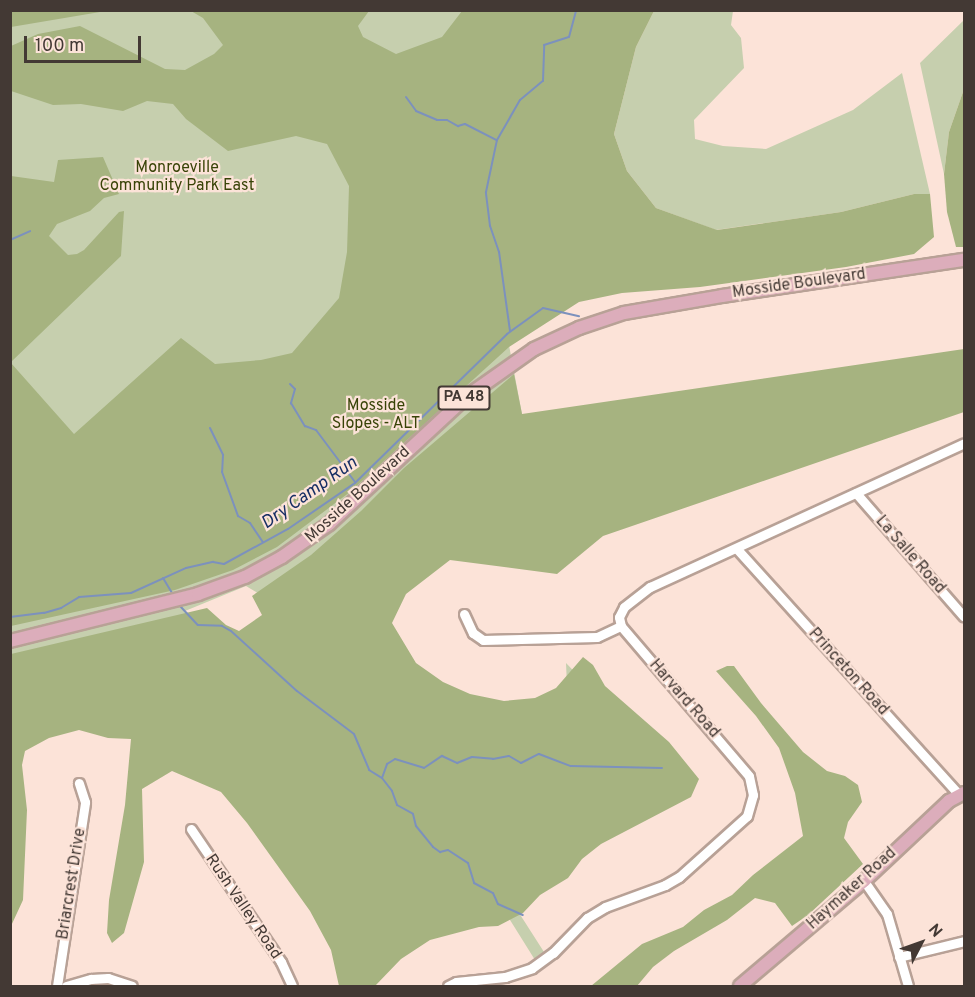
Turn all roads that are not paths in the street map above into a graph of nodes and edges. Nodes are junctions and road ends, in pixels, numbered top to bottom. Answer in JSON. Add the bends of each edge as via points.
{"nodes":[{"id":1,"x":964,"y":260,"type":"edge"},
{"id":2,"x":964,"y":443,"type":"edge"},
{"id":3,"x":856,"y":494,"type":"junction"},
{"id":4,"x":737,"y":549,"type":"junction"},
{"id":5,"x":464,"y":614,"type":"dead end"},
{"id":6,"x":964,"y":617,"type":"edge"},
{"id":7,"x":621,"y":626,"type":"junction"},
{"id":8,"x":10,"y":641,"type":"edge"},
{"id":9,"x":79,"y":783,"type":"dead end"},
{"id":10,"x":962,"y":794,"type":"edge"},
{"id":11,"x":191,"y":829,"type":"dead end"},
{"id":12,"x":864,"y":881,"type":"junction"},
{"id":13,"x":964,"y":941,"type":"edge"},
{"id":14,"x":899,"y":957,"type":"junction"},
{"id":15,"x":743,"y":986,"type":"edge"},
{"id":16,"x":57,"y":987,"type":"edge"},
{"id":17,"x":66,"y":987,"type":"edge"},
{"id":18,"x":132,"y":987,"type":"edge"},
{"id":19,"x":292,"y":987,"type":"edge"},
{"id":20,"x":448,"y":987,"type":"edge"},
{"id":21,"x":908,"y":987,"type":"edge"}],
"edges":[{"from":1,"to":8,"type":"main road","name":"Mosside Boulevard","number":"PA 48","via":[[624,313],[579,328],[534,349],[466,397],[329,524],[282,557],[245,577],[198,594]]},
{"from":2,"to":3,"type":"street"},
{"from":3,"to":4,"type":"street"},
{"from":3,"to":6,"type":"street","name":"La Salle Road"},
{"from":4,"to":7,"type":"street","via":[[631,599],[619,617]]},
{"from":4,"to":10,"type":"street","name":"Princeton Road"},
{"from":5,"to":7,"type":"street","via":[[478,638],[490,640],[597,636]]},
{"from":7,"to":20,"type":"street","name":"Harvard Road","via":[[749,776],[753,795],[747,816],[679,877],[605,906],[532,968],[506,977],[456,982]]},
{"from":9,"to":16,"type":"street","name":"Briarcrest Drive","via":[[85,802]]},
{"from":10,"to":12,"type":"main road","name":"Haymaker Road"},
{"from":11,"to":19,"type":"street","name":"Rush Valley Road","via":[[281,962]]},
{"from":12,"to":14,"type":"street","via":[[887,914]]},
{"from":12,"to":15,"type":"main road","name":"Haymaker Road"},
{"from":13,"to":14,"type":"street"},
{"from":14,"to":21,"type":"street"},
{"from":17,"to":18,"type":"street","via":[[108,978]]}]}
